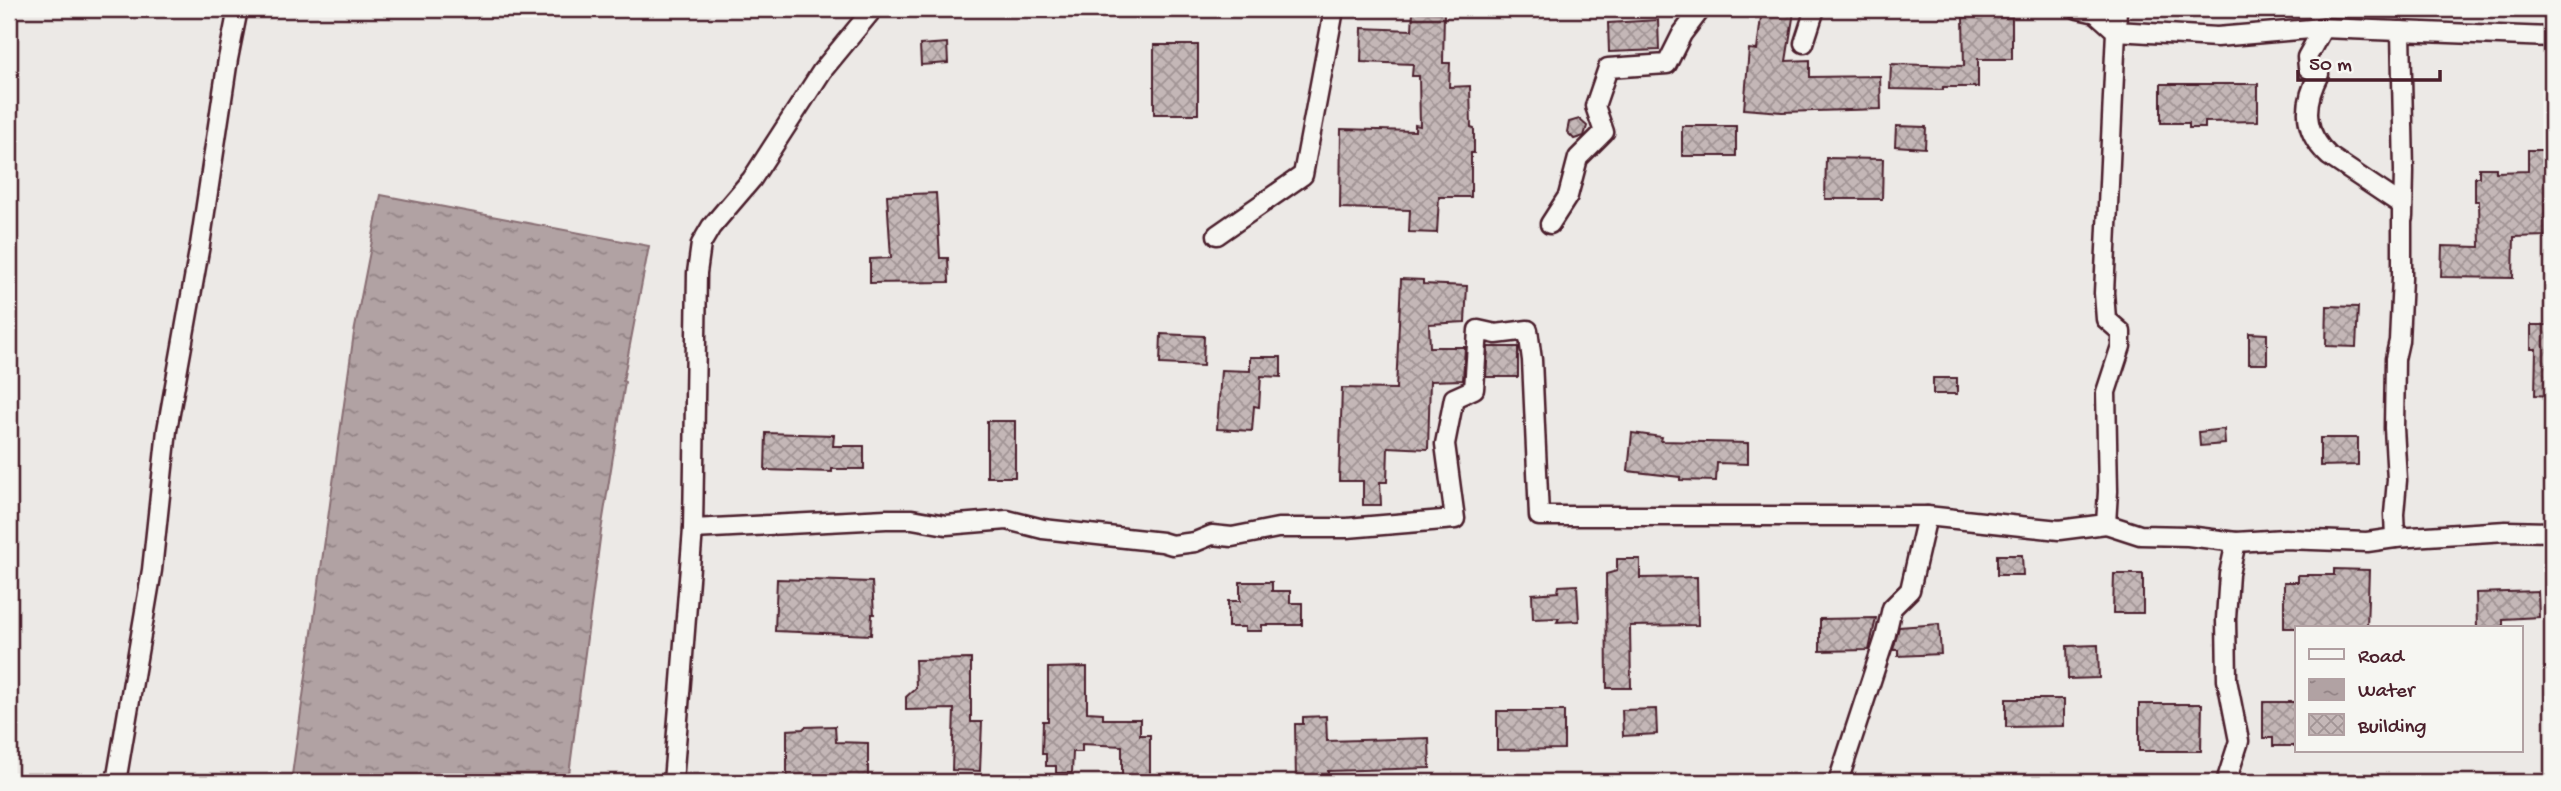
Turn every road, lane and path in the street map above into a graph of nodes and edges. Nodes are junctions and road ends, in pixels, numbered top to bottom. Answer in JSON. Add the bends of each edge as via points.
{"nodes":[{"id":1,"x":238,"y":9,"type":"edge"},
{"id":2,"x":873,"y":9,"type":"edge"},
{"id":3,"x":1335,"y":9,"type":"edge"},
{"id":4,"x":1701,"y":9,"type":"edge"},
{"id":5,"x":1815,"y":9,"type":"edge"},
{"id":6,"x":2078,"y":9,"type":"edge"},
{"id":7,"x":2117,"y":9,"type":"edge"},
{"id":8,"x":2323,"y":28,"type":"junction"},
{"id":9,"x":2116,"y":31,"type":"junction"},
{"id":10,"x":2401,"y":32,"type":"junction"},
{"id":11,"x":2552,"y":37,"type":"edge"},
{"id":12,"x":1804,"y":43,"type":"dead end"},
{"id":13,"x":2403,"y":219,"type":"junction"},
{"id":14,"x":1550,"y":224,"type":"dead end"},
{"id":15,"x":1217,"y":235,"type":"dead end"},
{"id":16,"x":1927,"y":516,"type":"junction"},
{"id":17,"x":2106,"y":524,"type":"junction"},
{"id":18,"x":693,"y":529,"type":"junction"},
{"id":19,"x":2552,"y":532,"type":"edge"},
{"id":20,"x":2395,"y":538,"type":"junction"},
{"id":21,"x":2236,"y":542,"type":"junction"},
{"id":22,"x":116,"y":782,"type":"edge"},
{"id":23,"x":673,"y":782,"type":"edge"},
{"id":24,"x":1838,"y":782,"type":"edge"},
{"id":25,"x":2227,"y":782,"type":"edge"}],
"edges":[{"from":1,"to":22,"type":"street","via":[[167,430],[152,570]]},
{"from":2,"to":18,"type":"street","via":[[822,71],[752,179],[701,244],[696,273]]},
{"from":3,"to":15,"type":"street","via":[[1303,175]]},
{"from":4,"to":14,"type":"street","via":[[1667,64],[1608,68],[1595,106],[1604,132],[1578,158],[1568,196]]},
{"from":5,"to":12,"type":"street"},
{"from":6,"to":9,"type":"street","via":[[2096,13]]},
{"from":7,"to":9,"type":"street"},
{"from":8,"to":9,"type":"street","via":[[2217,37]]},
{"from":8,"to":10,"type":"street"},
{"from":8,"to":13,"type":"street","via":[[2307,57],[2308,68],[2319,75],[2309,99],[2309,128],[2329,156],[2402,205]]},
{"from":9,"to":17,"type":"street","via":[[2104,293],[2106,318],[2121,332],[2121,346],[2106,392]]},
{"from":10,"to":11,"type":"street"},
{"from":10,"to":13,"type":"street"},
{"from":13,"to":20,"type":"street","via":[[2395,359]]},
{"from":16,"to":17,"type":"street","via":[[2059,530]]},
{"from":16,"to":18,"type":"street","via":[[1539,516],[1528,330],[1496,334],[1478,330],[1475,388],[1454,398],[1445,444],[1455,519],[1347,528],[1278,528],[1232,537],[1212,535],[1172,545],[1042,529],[1007,520],[946,525],[886,519]]},
{"from":16,"to":24,"type":"street","via":[[1910,590],[1892,608]]},
{"from":17,"to":21,"type":"street","via":[[2140,535]]},
{"from":18,"to":23,"type":"street"},
{"from":19,"to":20,"type":"street"},
{"from":20,"to":21,"type":"street"},
{"from":21,"to":25,"type":"street","via":[[2226,619],[2227,680],[2239,741]]}]}
